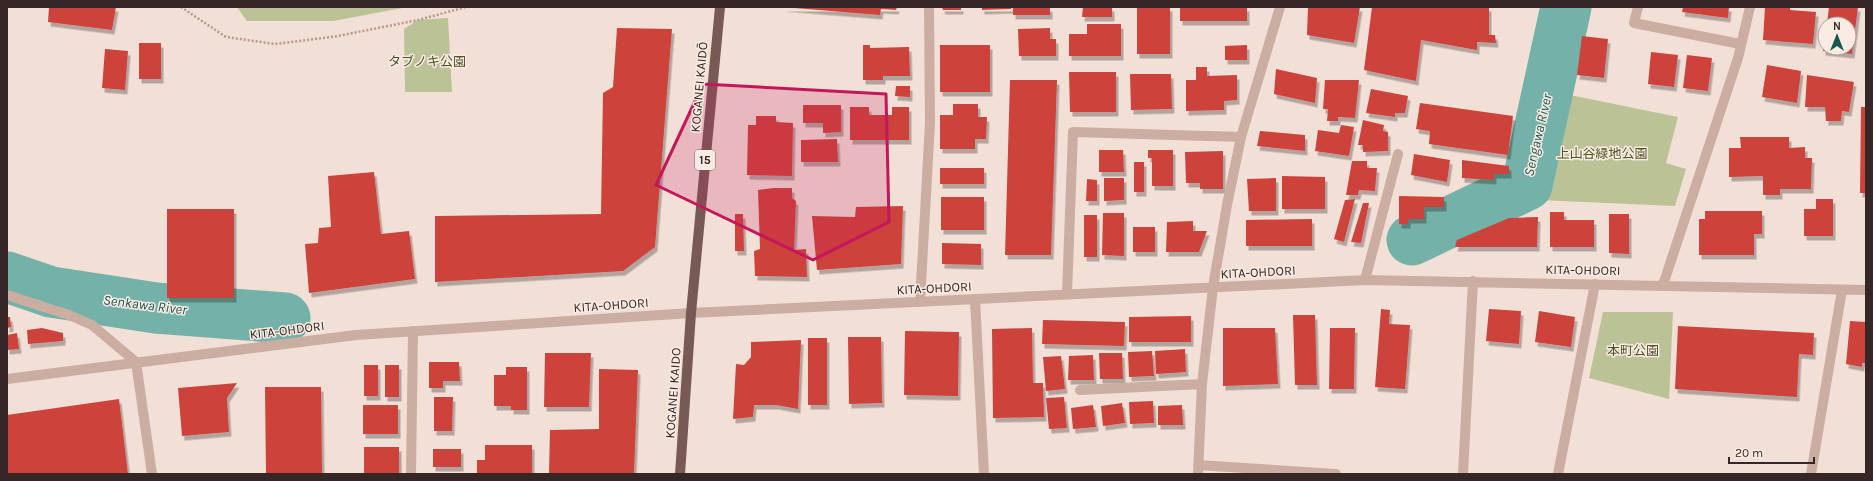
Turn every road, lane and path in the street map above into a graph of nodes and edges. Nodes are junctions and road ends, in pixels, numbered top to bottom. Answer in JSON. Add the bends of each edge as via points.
{"nodes":[{"id":1,"x":181,"y":7,"type":"edge"},
{"id":2,"x":466,"y":7,"type":"edge"},
{"id":3,"x":720,"y":7,"type":"edge"},
{"id":4,"x":929,"y":7,"type":"edge"},
{"id":5,"x":1280,"y":7,"type":"edge"},
{"id":6,"x":1638,"y":7,"type":"edge"},
{"id":7,"x":1750,"y":7,"type":"edge"},
{"id":8,"x":1740,"y":44,"type":"junction"},
{"id":9,"x":1241,"y":137,"type":"junction"},
{"id":10,"x":1398,"y":154,"type":"dead end"},
{"id":11,"x":1365,"y":280,"type":"junction"},
{"id":12,"x":1473,"y":281,"type":"junction"},
{"id":13,"x":1595,"y":284,"type":"junction"},
{"id":14,"x":1663,"y":285,"type":"junction"},
{"id":15,"x":1213,"y":287,"type":"junction"},
{"id":16,"x":1842,"y":290,"type":"junction"},
{"id":17,"x":1866,"y":290,"type":"edge"},
{"id":18,"x":1067,"y":294,"type":"junction"},
{"id":19,"x":7,"y":295,"type":"edge"},
{"id":20,"x":975,"y":299,"type":"junction"},
{"id":21,"x":920,"y":302,"type":"junction"},
{"id":22,"x":691,"y":313,"type":"junction"},
{"id":23,"x":413,"y":331,"type":"junction"},
{"id":24,"x":136,"y":362,"type":"junction"},
{"id":25,"x":7,"y":379,"type":"edge"},
{"id":26,"x":1202,"y":384,"type":"junction"},
{"id":27,"x":1080,"y":390,"type":"dead end"},
{"id":28,"x":1198,"y":469,"type":"edge"},
{"id":29,"x":152,"y":474,"type":"edge"},
{"id":30,"x":411,"y":474,"type":"edge"},
{"id":31,"x":680,"y":474,"type":"edge"},
{"id":32,"x":984,"y":474,"type":"edge"},
{"id":33,"x":1336,"y":474,"type":"edge"},
{"id":34,"x":1463,"y":474,"type":"edge"},
{"id":35,"x":1558,"y":474,"type":"edge"},
{"id":36,"x":1811,"y":474,"type":"edge"}],
"edges":[{"from":1,"to":2,"type":"path","via":[[226,37],[275,44],[338,36],[418,20]]},
{"from":3,"to":22,"type":"main road","name":"KOGANEI KAIDŌ","number":"15"},
{"from":4,"to":21,"type":"street","via":[[930,123]]},
{"from":5,"to":9,"type":"street"},
{"from":6,"to":8,"type":"street","via":[[1634,23]]},
{"from":7,"to":8,"type":"street"},
{"from":8,"to":14,"type":"street","via":[[1738,58]]},
{"from":9,"to":15,"type":"street"},
{"from":9,"to":18,"type":"street","via":[[1073,132]]},
{"from":10,"to":11,"type":"street"},
{"from":11,"to":12,"type":"street","name":"KITA-OHDORI"},
{"from":11,"to":15,"type":"street","name":"KITA-OHDORI"},
{"from":12,"to":13,"type":"street","name":"KITA-OHDORI"},
{"from":12,"to":34,"type":"street"},
{"from":13,"to":14,"type":"street","name":"KITA-OHDORI"},
{"from":13,"to":35,"type":"street"},
{"from":14,"to":16,"type":"street","name":"KITA-OHDORI"},
{"from":15,"to":18,"type":"street","name":"KITA-OHDORI"},
{"from":15,"to":26,"type":"street"},
{"from":16,"to":17,"type":"street","name":"KITA-OHDORI"},
{"from":16,"to":36,"type":"street"},
{"from":18,"to":20,"type":"street","name":"KITA-OHDORI"},
{"from":19,"to":24,"type":"street","via":[[92,325]]},
{"from":20,"to":21,"type":"street","name":"KITA-OHDORI"},
{"from":20,"to":32,"type":"street"},
{"from":21,"to":22,"type":"street","name":"KITA-OHDORI"},
{"from":22,"to":23,"type":"street","name":"KITA-OHDORI"},
{"from":22,"to":31,"type":"main road","name":"KOGANEI KAIDO","number":"15"},
{"from":23,"to":24,"type":"street","name":"KITA-OHDORI","via":[[356,335]]},
{"from":23,"to":30,"type":"street"},
{"from":24,"to":25,"type":"street","name":"KITA-OHDORI"},
{"from":24,"to":29,"type":"street"},
{"from":26,"to":27,"type":"street"},
{"from":26,"to":28,"type":"street"},
{"from":28,"to":33,"type":"street"}]}
